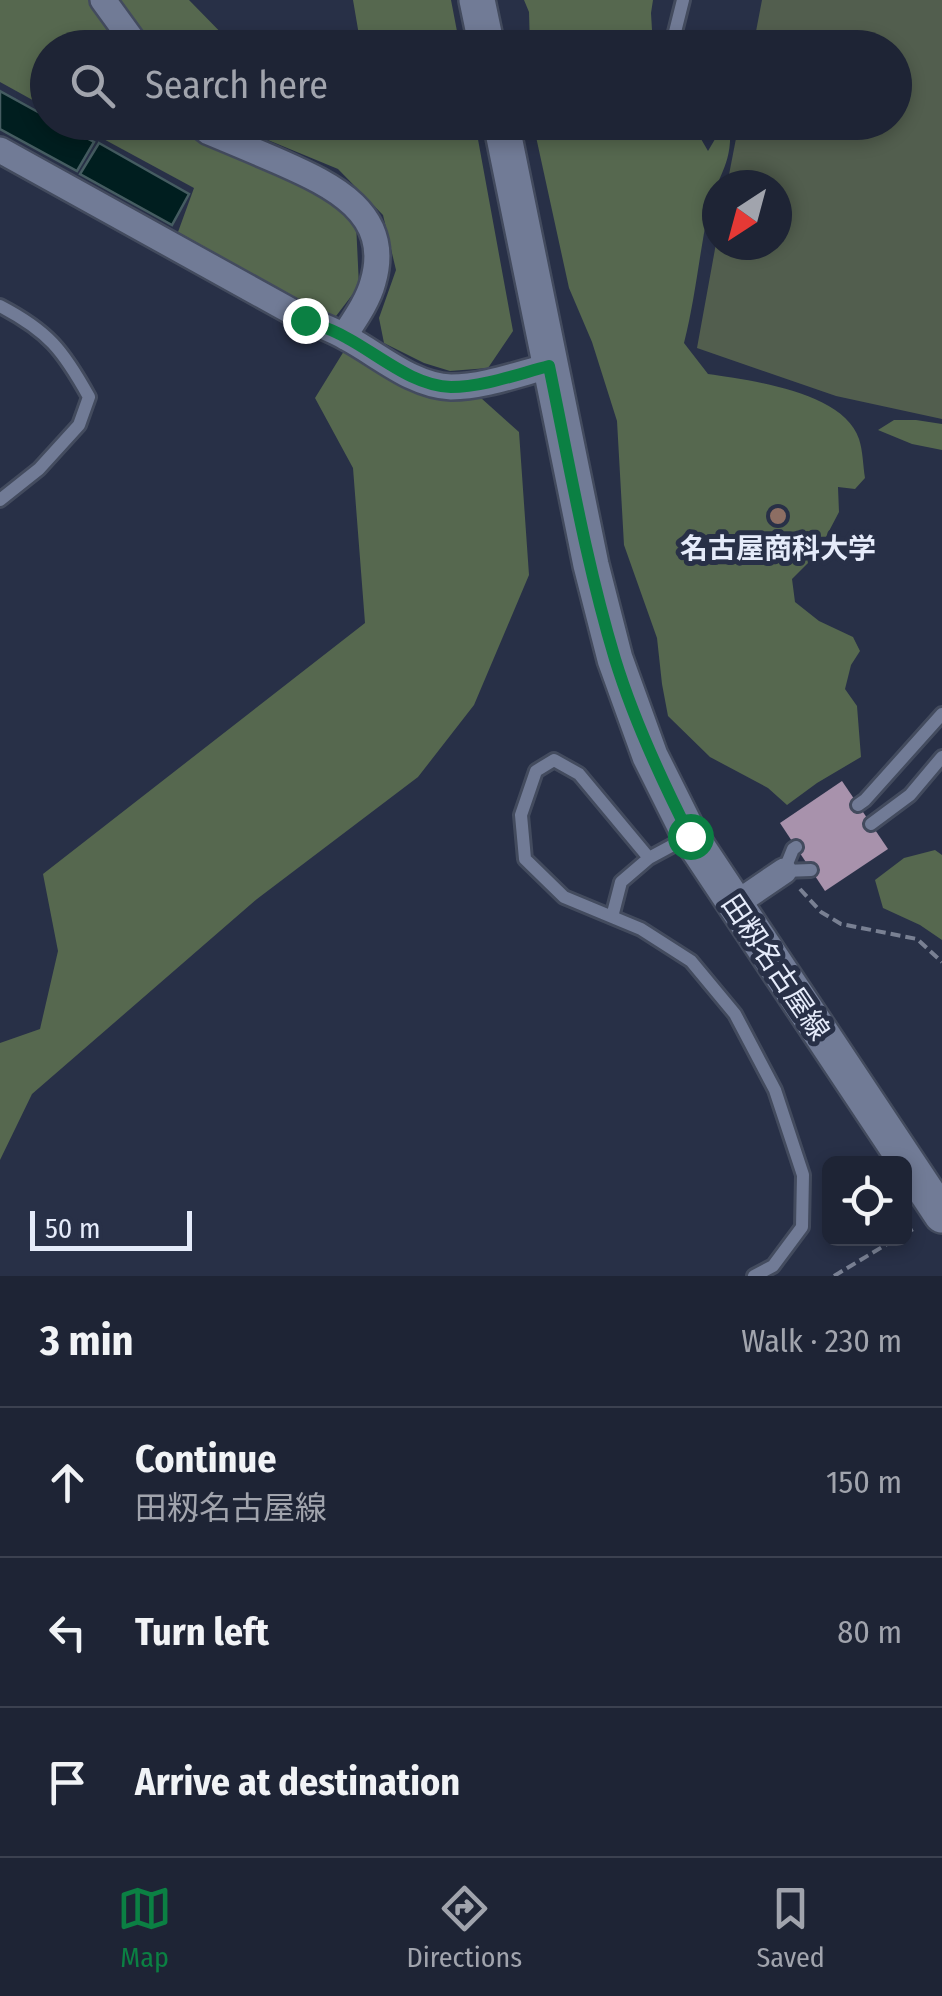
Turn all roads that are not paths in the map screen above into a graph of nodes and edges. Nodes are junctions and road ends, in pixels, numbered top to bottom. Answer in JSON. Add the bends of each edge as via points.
{"nodes":[{"id":1,"x":104,"y":0,"type":"edge"},
{"id":2,"x":477,"y":0,"type":"edge"},
{"id":3,"x":682,"y":0,"type":"edge"},
{"id":4,"x":125,"y":30,"type":"edge"},
{"id":5,"x":483,"y":30,"type":"edge"},
{"id":6,"x":675,"y":30,"type":"edge"},
{"id":7,"x":228,"y":140,"type":"edge"},
{"id":8,"x":505,"y":140,"type":"edge"},
{"id":9,"x":0,"y":150,"type":"edge"},
{"id":10,"x":0,"y":306,"type":"edge"},
{"id":11,"x":344,"y":336,"type":"junction"},
{"id":12,"x":549,"y":366,"type":"junction"},
{"id":13,"x":0,"y":500,"type":"edge"},
{"id":14,"x":942,"y":714,"type":"edge"},
{"id":15,"x":942,"y":757,"type":"edge"},
{"id":16,"x":858,"y":804,"type":"dead end"},
{"id":17,"x":871,"y":824,"type":"dead end"},
{"id":18,"x":690,"y":836,"type":"junction"},
{"id":19,"x":796,"y":847,"type":"dead end"},
{"id":20,"x":649,"y":858,"type":"junction"},
{"id":21,"x":811,"y":870,"type":"dead end"},
{"id":22,"x":784,"y":871,"type":"junction"},
{"id":23,"x":734,"y":905,"type":"junction"},
{"id":24,"x":612,"y":917,"type":"junction"},
{"id":25,"x":942,"y":1215,"type":"edge"},
{"id":26,"x":754,"y":1276,"type":"edge"}],
"edges":[{"from":1,"to":4,"type":"street"},
{"from":2,"to":5,"type":"main road"},
{"from":3,"to":6,"type":"lane"},
{"from":7,"to":11,"type":"street","via":[[324,181],[354,204],[375,235],[368,296]]},
{"from":8,"to":12,"type":"main road","name":"田籾名古屋線"},
{"from":9,"to":11,"type":"street"},
{"from":10,"to":13,"type":"lane","via":[[53,341],[89,397],[79,426]]},
{"from":11,"to":12,"type":"street","via":[[440,386]]},
{"from":12,"to":18,"type":"main road","name":"田籾名古屋線","via":[[615,660],[650,756]]},
{"from":14,"to":16,"type":"lane"},
{"from":15,"to":17,"type":"lane","via":[[910,795]]},
{"from":18,"to":20,"type":"lane"},
{"from":18,"to":23,"type":"main road","name":"田籾名古屋線"},
{"from":19,"to":22,"type":"lane"},
{"from":20,"to":24,"type":"lane","via":[[621,882]]},
{"from":20,"to":24,"type":"lane","via":[[579,774],[554,760],[536,771],[521,815],[525,859],[564,897]]},
{"from":21,"to":22,"type":"lane"},
{"from":22,"to":23,"type":"street"},
{"from":23,"to":25,"type":"main road","name":"田籾名古屋線"},
{"from":24,"to":26,"type":"lane","via":[[692,961],[736,1014],[775,1090],[804,1175],[802,1227],[773,1266]]}]}
